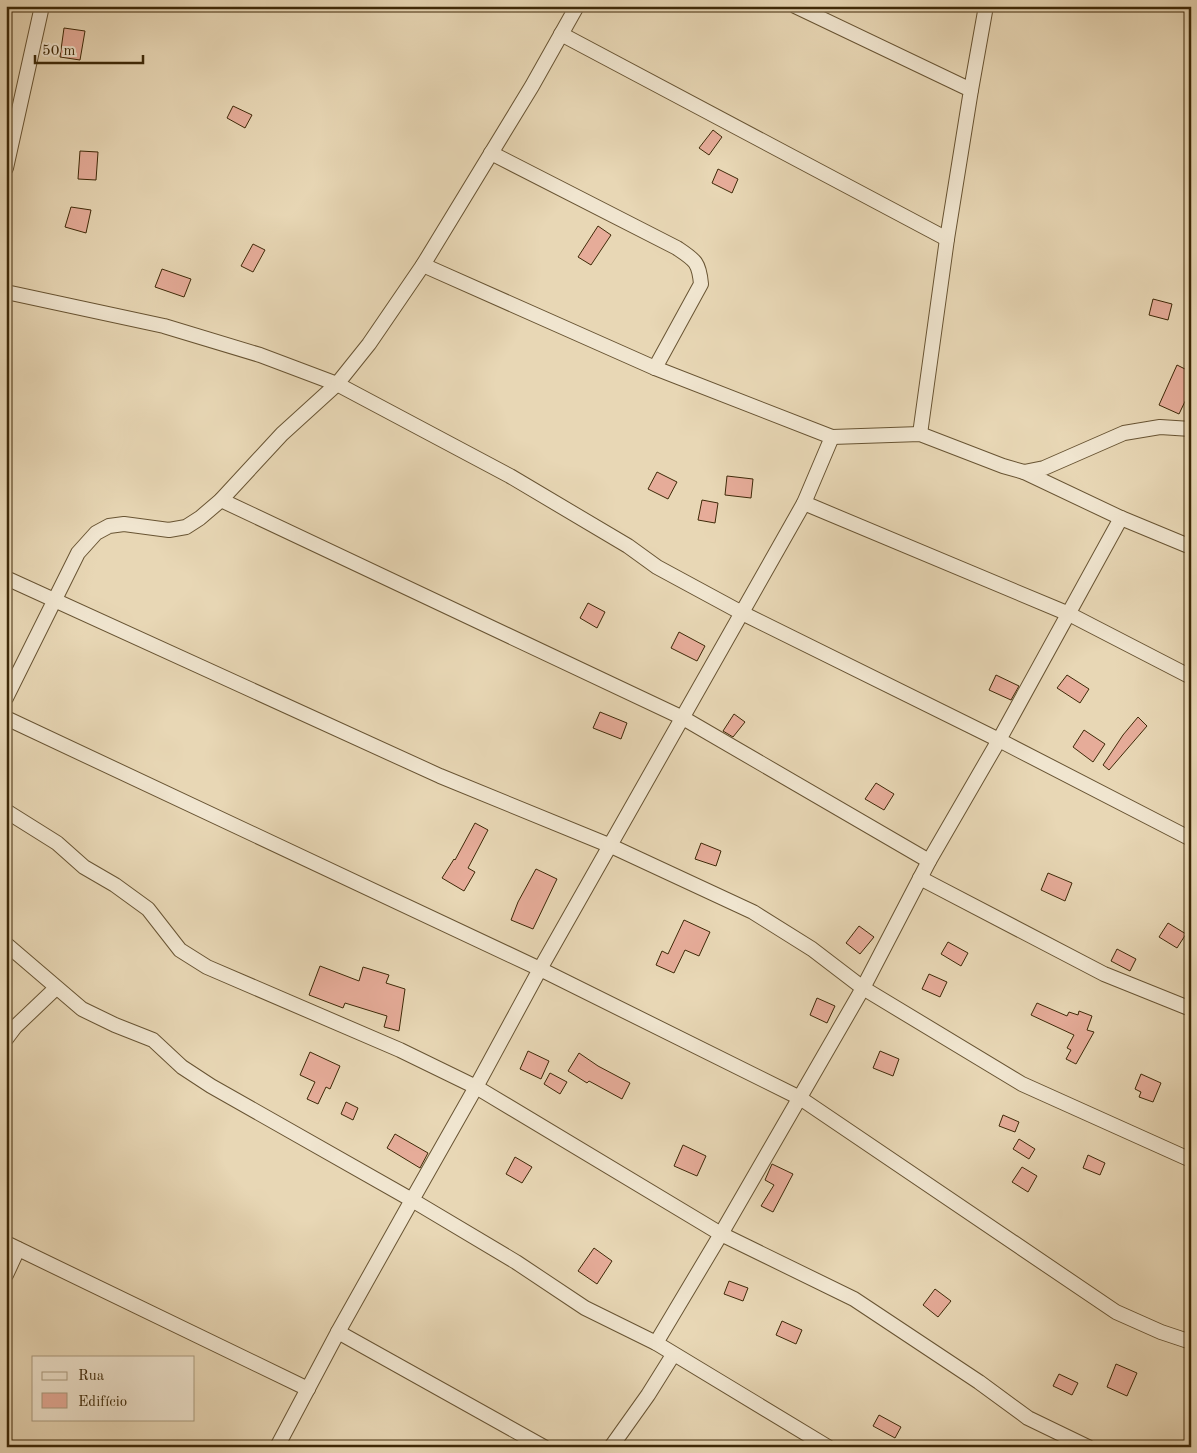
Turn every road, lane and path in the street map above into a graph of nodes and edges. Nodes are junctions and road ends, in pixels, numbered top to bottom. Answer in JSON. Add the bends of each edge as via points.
{"nodes":[{"id":1,"x":42,"y":6,"type":"edge"},
{"id":2,"x":577,"y":6,"type":"edge"},
{"id":3,"x":795,"y":6,"type":"edge"},
{"id":4,"x":986,"y":6,"type":"edge"},
{"id":5,"x":561,"y":34,"type":"junction"},
{"id":6,"x":971,"y":90,"type":"junction"},
{"id":7,"x":491,"y":152,"type":"junction"},
{"id":8,"x":6,"y":168,"type":"edge"},
{"id":9,"x":947,"y":239,"type":"junction"},
{"id":10,"x":423,"y":265,"type":"junction"},
{"id":11,"x":6,"y":292,"type":"edge"},
{"id":12,"x":655,"y":368,"type":"junction"},
{"id":13,"x":336,"y":384,"type":"junction"},
{"id":14,"x":1191,"y":429,"type":"edge"},
{"id":15,"x":920,"y":434,"type":"junction"},
{"id":16,"x":832,"y":437,"type":"junction"},
{"id":17,"x":1024,"y":472,"type":"junction"},
{"id":18,"x":220,"y":500,"type":"junction"},
{"id":19,"x":804,"y":503,"type":"junction"},
{"id":20,"x":1121,"y":518,"type":"junction"},
{"id":21,"x":1191,"y":547,"type":"edge"},
{"id":22,"x":6,"y":578,"type":"edge"},
{"id":23,"x":54,"y":599,"type":"junction"},
{"id":24,"x":742,"y":612,"type":"junction"},
{"id":25,"x":1068,"y":614,"type":"junction"},
{"id":26,"x":1191,"y":676,"type":"edge"},
{"id":27,"x":6,"y":698,"type":"edge"},
{"id":28,"x":6,"y":718,"type":"edge"},
{"id":29,"x":683,"y":718,"type":"junction"},
{"id":30,"x":999,"y":740,"type":"junction"},
{"id":31,"x":6,"y":811,"type":"edge"},
{"id":32,"x":1191,"y":839,"type":"edge"},
{"id":33,"x":611,"y":846,"type":"junction"},
{"id":34,"x":929,"y":861,"type":"junction"},
{"id":35,"x":920,"y":878,"type":"junction"},
{"id":36,"x":6,"y":944,"type":"edge"},
{"id":37,"x":540,"y":969,"type":"junction"},
{"id":38,"x":56,"y":988,"type":"junction"},
{"id":39,"x":863,"y":988,"type":"junction"},
{"id":40,"x":1191,"y":1009,"type":"edge"},
{"id":41,"x":6,"y":1038,"type":"edge"},
{"id":42,"x":476,"y":1088,"type":"junction"},
{"id":43,"x":800,"y":1098,"type":"junction"},
{"id":44,"x":1191,"y":1160,"type":"edge"},
{"id":45,"x":412,"y":1200,"type":"junction"},
{"id":46,"x":721,"y":1234,"type":"junction"},
{"id":47,"x":12,"y":1246,"type":"edge"},
{"id":48,"x":6,"y":1275,"type":"edge"},
{"id":49,"x":338,"y":1332,"type":"junction"},
{"id":50,"x":1191,"y":1342,"type":"edge"},
{"id":51,"x":656,"y":1343,"type":"junction"},
{"id":52,"x":673,"y":1355,"type":"junction"},
{"id":53,"x":308,"y":1389,"type":"junction"},
{"id":54,"x":277,"y":1447,"type":"edge"},
{"id":55,"x":544,"y":1447,"type":"edge"},
{"id":56,"x":611,"y":1447,"type":"edge"},
{"id":57,"x":828,"y":1447,"type":"edge"},
{"id":58,"x":1088,"y":1447,"type":"edge"}],
"edges":[{"from":1,"to":8,"type":"street"},
{"from":2,"to":5,"type":"street"},
{"from":3,"to":6,"type":"street"},
{"from":4,"to":6,"type":"street"},
{"from":5,"to":7,"type":"street"},
{"from":5,"to":9,"type":"street"},
{"from":6,"to":9,"type":"street"},
{"from":7,"to":10,"type":"street"},
{"from":7,"to":12,"type":"street","via":[[678,248],[700,268],[701,284]]},
{"from":9,"to":15,"type":"street"},
{"from":10,"to":12,"type":"street"},
{"from":10,"to":13,"type":"street","via":[[369,344]]},
{"from":11,"to":13,"type":"street","via":[[164,326],[260,355]]},
{"from":12,"to":16,"type":"street"},
{"from":13,"to":18,"type":"street","via":[[282,434]]},
{"from":13,"to":24,"type":"street","via":[[510,476],[658,566]]},
{"from":14,"to":17,"type":"street","via":[[1160,427],[1124,433],[1044,468]]},
{"from":15,"to":16,"type":"street"},
{"from":15,"to":17,"type":"street"},
{"from":16,"to":19,"type":"street"},
{"from":17,"to":20,"type":"street"},
{"from":18,"to":23,"type":"street","via":[[186,527],[168,530],[124,524],[109,526],[96,533],[78,553]]},
{"from":18,"to":29,"type":"street"},
{"from":19,"to":24,"type":"street"},
{"from":19,"to":25,"type":"street"},
{"from":20,"to":21,"type":"street"},
{"from":20,"to":25,"type":"street"},
{"from":22,"to":23,"type":"street"},
{"from":23,"to":27,"type":"street"},
{"from":23,"to":33,"type":"street","via":[[440,776]]},
{"from":24,"to":29,"type":"street"},
{"from":24,"to":30,"type":"street"},
{"from":25,"to":26,"type":"street"},
{"from":25,"to":30,"type":"street"},
{"from":28,"to":37,"type":"street"},
{"from":29,"to":33,"type":"street"},
{"from":29,"to":34,"type":"street"},
{"from":30,"to":32,"type":"street"},
{"from":30,"to":34,"type":"street"},
{"from":31,"to":42,"type":"street","via":[[57,843],[84,867],[148,909],[180,950],[206,967],[400,1050]]},
{"from":33,"to":37,"type":"street"},
{"from":33,"to":39,"type":"street","via":[[753,912]]},
{"from":34,"to":35,"type":"street"},
{"from":35,"to":39,"type":"street"},
{"from":35,"to":40,"type":"street","via":[[1104,974]]},
{"from":36,"to":38,"type":"street"},
{"from":37,"to":42,"type":"street"},
{"from":37,"to":43,"type":"street"},
{"from":38,"to":41,"type":"street"},
{"from":38,"to":45,"type":"street","via":[[82,1009],[153,1040],[182,1067],[211,1086]]},
{"from":39,"to":43,"type":"street"},
{"from":39,"to":44,"type":"street","via":[[1022,1084]]},
{"from":42,"to":45,"type":"street"},
{"from":42,"to":46,"type":"street"},
{"from":43,"to":46,"type":"street"},
{"from":43,"to":50,"type":"street","via":[[1116,1312]]},
{"from":45,"to":49,"type":"street"},
{"from":45,"to":51,"type":"street","via":[[585,1308]]},
{"from":46,"to":51,"type":"street"},
{"from":46,"to":58,"type":"street","via":[[854,1299],[1028,1418]]},
{"from":47,"to":48,"type":"street"},
{"from":47,"to":53,"type":"street"},
{"from":49,"to":53,"type":"street"},
{"from":49,"to":55,"type":"street"},
{"from":51,"to":52,"type":"street"},
{"from":52,"to":56,"type":"street"},
{"from":52,"to":57,"type":"street"},
{"from":53,"to":54,"type":"street"}]}
